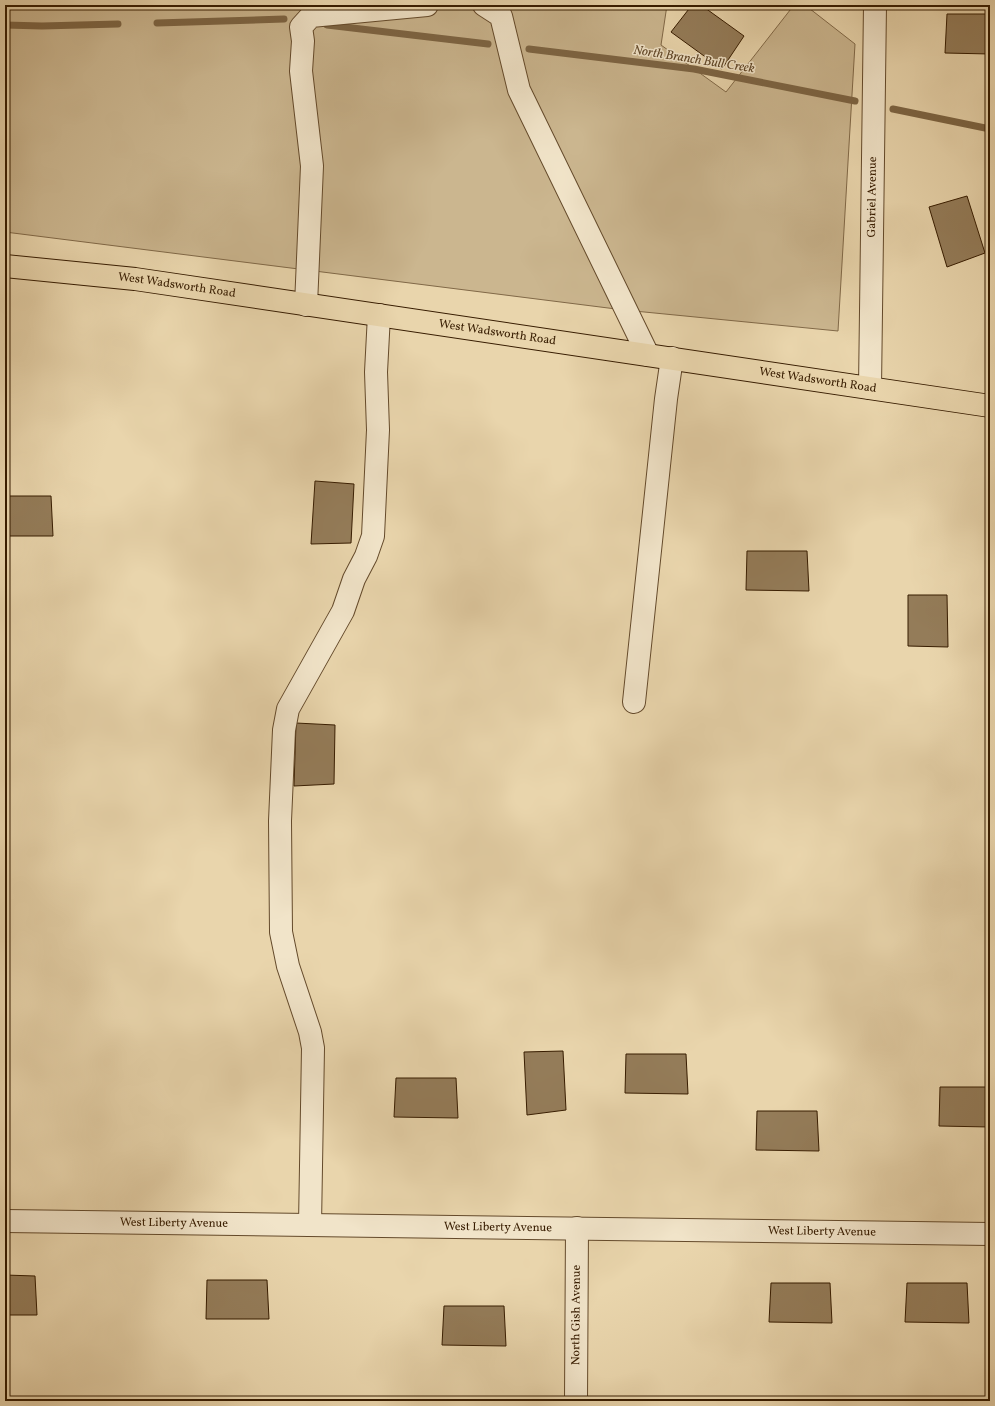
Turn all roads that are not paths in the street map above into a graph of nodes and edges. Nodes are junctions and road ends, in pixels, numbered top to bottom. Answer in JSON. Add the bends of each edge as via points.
{"nodes":[{"id":1,"x":427,"y":5,"type":"edge"},
{"id":2,"x":484,"y":5,"type":"edge"},
{"id":3,"x":875,"y":5,"type":"edge"},
{"id":4,"x":5,"y":266,"type":"edge"},
{"id":5,"x":306,"y":304,"type":"junction"},
{"id":6,"x":379,"y":316,"type":"junction"},
{"id":7,"x":648,"y":355,"type":"junction"},
{"id":8,"x":672,"y":358,"type":"junction"},
{"id":9,"x":870,"y":388,"type":"junction"},
{"id":10,"x":990,"y":406,"type":"edge"},
{"id":11,"x":634,"y":702,"type":"dead end"},
{"id":12,"x":5,"y":1221,"type":"edge"},
{"id":13,"x":310,"y":1224,"type":"junction"},
{"id":14,"x":577,"y":1228,"type":"junction"},
{"id":15,"x":990,"y":1234,"type":"edge"},
{"id":16,"x":576,"y":1401,"type":"edge"}],
"edges":[{"from":1,"to":5,"type":"street","via":[[311,16],[301,26],[302,71],[312,166]]},
{"from":2,"to":7,"type":"street","via":[[501,16],[519,90]]},
{"from":3,"to":9,"type":"street","name":"Gabriel Avenue"},
{"from":4,"to":5,"type":"main road","name":"West Wadsworth Road","via":[[135,279]]},
{"from":5,"to":6,"type":"main road","name":"West Wadsworth Road"},
{"from":6,"to":7,"type":"main road","name":"West Wadsworth Road"},
{"from":6,"to":13,"type":"street","via":[[376,372],[378,430],[373,536],[343,611],[288,709],[284,730],[280,821],[281,932],[288,966],[313,1048]]},
{"from":7,"to":8,"type":"main road","name":"West Wadsworth Road"},
{"from":8,"to":9,"type":"main road","name":"West Wadsworth Road"},
{"from":8,"to":11,"type":"street"},
{"from":9,"to":10,"type":"main road","name":"West Wadsworth Road"},
{"from":12,"to":13,"type":"street","name":"West Liberty Avenue"},
{"from":13,"to":14,"type":"street","name":"West Liberty Avenue"},
{"from":14,"to":15,"type":"street","name":"West Liberty Avenue"},
{"from":14,"to":16,"type":"street","name":"North Gish Avenue"}]}
